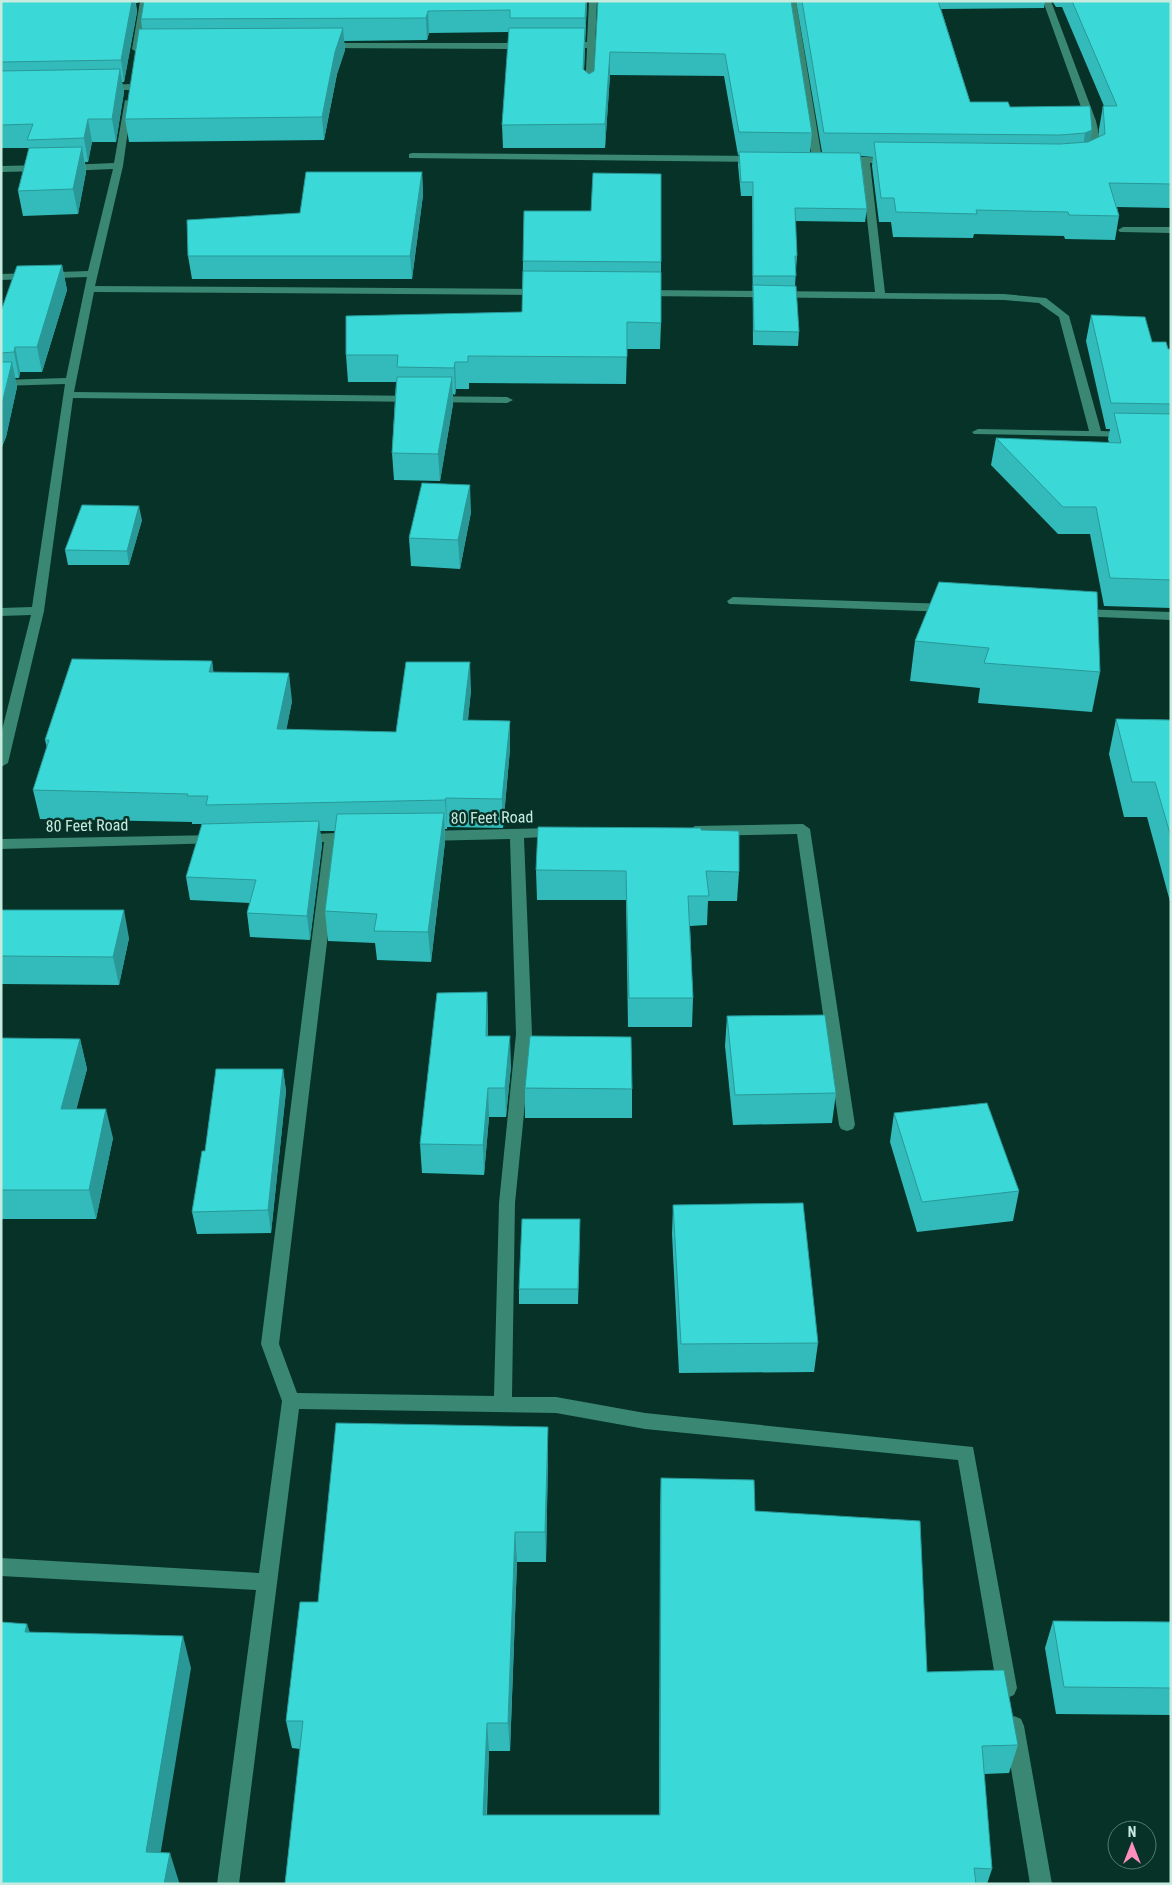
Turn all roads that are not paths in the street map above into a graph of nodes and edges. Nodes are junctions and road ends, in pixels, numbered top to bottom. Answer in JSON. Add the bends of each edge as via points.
{"nodes":[{"id":1,"x":593,"y":1,"type":"edge"},
{"id":2,"x":792,"y":1,"type":"edge"},
{"id":3,"x":1047,"y":1,"type":"edge"},
{"id":4,"x":140,"y":5,"type":"edge"},
{"id":5,"x":591,"y":44,"type":"junction"},
{"id":6,"x":552,"y":45,"type":"edge"},
{"id":7,"x":315,"y":46,"type":"edge"},
{"id":8,"x":533,"y":46,"type":"edge"},
{"id":9,"x":134,"y":63,"type":"edge"},
{"id":10,"x":91,"y":88,"type":"edge"},
{"id":11,"x":589,"y":92,"type":"edge"},
{"id":12,"x":412,"y":156,"type":"dead end"},
{"id":13,"x":769,"y":159,"type":"edge"},
{"id":14,"x":865,"y":160,"type":"junction"},
{"id":15,"x":903,"y":161,"type":"edge"},
{"id":16,"x":1084,"y":161,"type":"edge"},
{"id":17,"x":118,"y":166,"type":"junction"},
{"id":18,"x":1,"y":169,"type":"edge"},
{"id":19,"x":1123,"y":230,"type":"dead end"},
{"id":20,"x":1171,"y":230,"type":"edge"},
{"id":21,"x":93,"y":274,"type":"junction"},
{"id":22,"x":1,"y":277,"type":"edge"},
{"id":23,"x":89,"y":289,"type":"junction"},
{"id":24,"x":554,"y":292,"type":"edge"},
{"id":25,"x":633,"y":293,"type":"edge"},
{"id":26,"x":880,"y":295,"type":"junction"},
{"id":27,"x":71,"y":381,"type":"junction"},
{"id":28,"x":1,"y":383,"type":"edge"},
{"id":29,"x":68,"y":396,"type":"junction"},
{"id":30,"x":507,"y":400,"type":"dead end"},
{"id":31,"x":978,"y":432,"type":"dead end"},
{"id":32,"x":1096,"y":434,"type":"junction"},
{"id":33,"x":1143,"y":435,"type":"edge"},
{"id":34,"x":733,"y":600,"type":"dead end"},
{"id":35,"x":962,"y":609,"type":"edge"},
{"id":36,"x":38,"y":610,"type":"junction"},
{"id":37,"x":1,"y":612,"type":"edge"},
{"id":38,"x":1061,"y":612,"type":"edge"},
{"id":39,"x":1171,"y":616,"type":"edge"},
{"id":40,"x":8,"y":710,"type":"edge"},
{"id":41,"x":1,"y":763,"type":"edge"},
{"id":42,"x":685,"y":831,"type":"edge"},
{"id":43,"x":576,"y":833,"type":"edge"},
{"id":44,"x":516,"y":834,"type":"junction"},
{"id":45,"x":410,"y":836,"type":"edge"},
{"id":46,"x":332,"y":837,"type":"junction"},
{"id":47,"x":371,"y":837,"type":"edge"},
{"id":48,"x":283,"y":838,"type":"edge"},
{"id":49,"x":235,"y":839,"type":"edge"},
{"id":50,"x":1,"y":844,"type":"edge"},
{"id":51,"x":848,"y":1125,"type":"dead end"},
{"id":52,"x":292,"y":1401,"type":"junction"},
{"id":53,"x":503,"y":1403,"type":"junction"},
{"id":54,"x":1,"y":1567,"type":"edge"},
{"id":55,"x":268,"y":1582,"type":"junction"},
{"id":56,"x":228,"y":1884,"type":"edge"},
{"id":57,"x":1041,"y":1884,"type":"edge"}],
"edges":[{"from":1,"to":5,"type":"street"},
{"from":2,"to":14,"type":"street","via":[[822,160]]},
{"from":3,"to":16,"type":"street","via":[[1091,121],[1098,149],[1096,156]]},
{"from":4,"to":9,"type":"street","via":[[142,46]]},
{"from":5,"to":6,"type":"street"},
{"from":5,"to":11,"type":"street"},
{"from":7,"to":8,"type":"street"},
{"from":10,"to":17,"type":"street","via":[[131,83]]},
{"from":12,"to":13,"type":"street"},
{"from":14,"to":15,"type":"street"},
{"from":14,"to":26,"type":"street"},
{"from":17,"to":18,"type":"street"},
{"from":17,"to":21,"type":"street"},
{"from":19,"to":20,"type":"street"},
{"from":21,"to":22,"type":"street"},
{"from":21,"to":23,"type":"street"},
{"from":23,"to":24,"type":"street"},
{"from":23,"to":27,"type":"street"},
{"from":25,"to":26,"type":"street"},
{"from":26,"to":32,"type":"street","via":[[1004,297],[1042,300],[1053,306],[1064,316]]},
{"from":27,"to":28,"type":"street"},
{"from":27,"to":29,"type":"street"},
{"from":29,"to":30,"type":"street"},
{"from":29,"to":36,"type":"street"},
{"from":31,"to":32,"type":"street"},
{"from":32,"to":33,"type":"street"},
{"from":34,"to":35,"type":"street"},
{"from":36,"to":37,"type":"street"},
{"from":36,"to":40,"type":"street"},
{"from":38,"to":39,"type":"street"},
{"from":40,"to":41,"type":"street"},
{"from":42,"to":51,"type":"street","via":[[804,828]]},
{"from":43,"to":44,"type":"street","name":"80 Feet Road"},
{"from":44,"to":45,"type":"street","name":"80 Feet Road"},
{"from":44,"to":53,"type":"street","via":[[524,1034],[506,1202]]},
{"from":46,"to":47,"type":"street"},
{"from":46,"to":48,"type":"street"},
{"from":46,"to":52,"type":"street","via":[[270,1344]]},
{"from":49,"to":50,"type":"street","name":"80 Feet Road"},
{"from":52,"to":53,"type":"street"},
{"from":52,"to":55,"type":"street"},
{"from":53,"to":57,"type":"street","via":[[556,1405],[645,1422],[966,1453]]},
{"from":54,"to":55,"type":"street"},
{"from":55,"to":56,"type":"street"}]}
